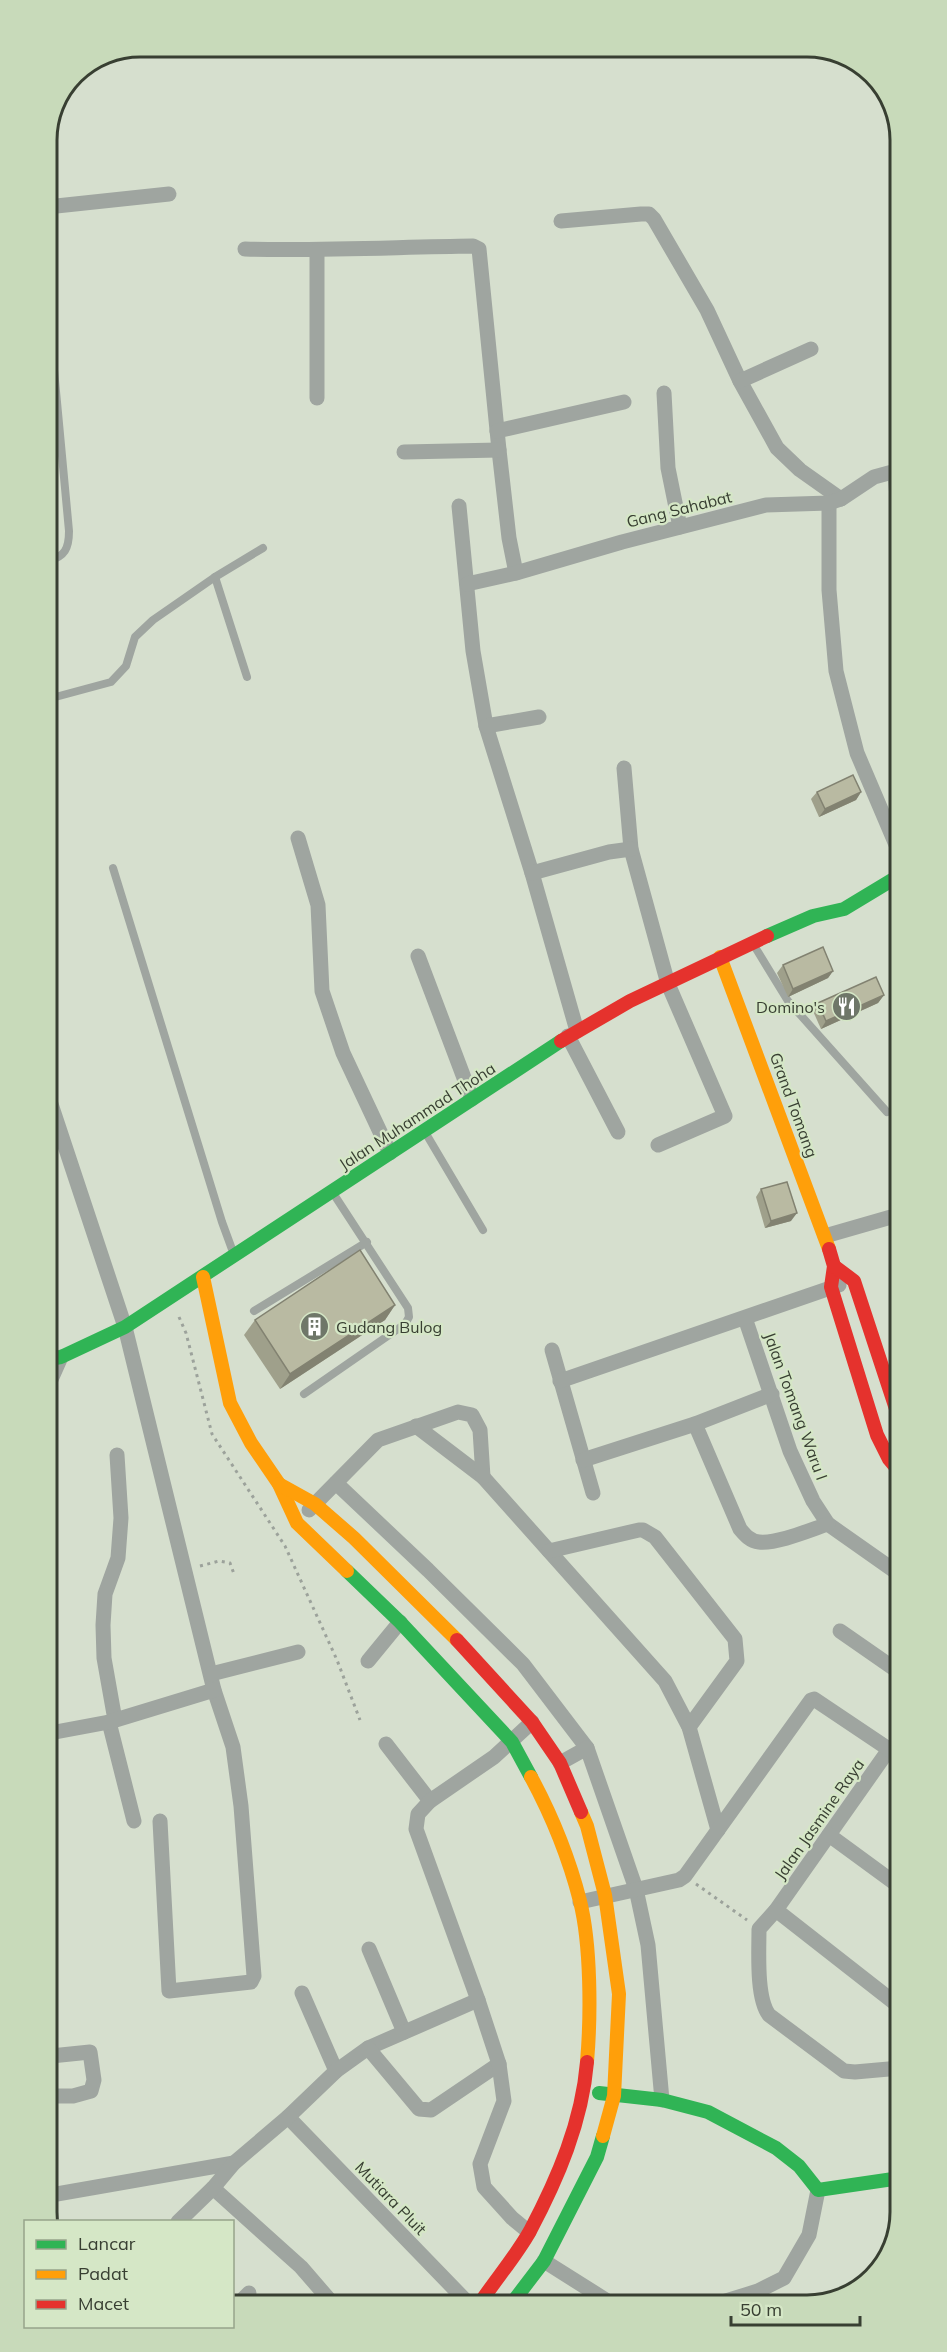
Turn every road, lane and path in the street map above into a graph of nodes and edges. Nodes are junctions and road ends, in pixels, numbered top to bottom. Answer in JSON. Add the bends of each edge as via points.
{"nodes":[{"id":1,"x":169,"y":194,"type":"dead end"},
{"id":2,"x":57,"y":206,"type":"edge"},
{"id":3,"x":561,"y":221,"type":"dead end"},
{"id":4,"x":245,"y":249,"type":"dead end"},
{"id":5,"x":317,"y":251,"type":"junction"},
{"id":6,"x":811,"y":349,"type":"dead end"},
{"id":7,"x":740,"y":381,"type":"junction"},
{"id":8,"x":664,"y":393,"type":"dead end"},
{"id":9,"x":316,"y":398,"type":"dead end"},
{"id":10,"x":57,"y":402,"type":"edge"},
{"id":11,"x":624,"y":402,"type":"dead end"},
{"id":12,"x":497,"y":430,"type":"junction"},
{"id":13,"x":499,"y":450,"type":"junction"},
{"id":14,"x":404,"y":452,"type":"dead end"},
{"id":15,"x":890,"y":473,"type":"edge"},
{"id":16,"x":836,"y":501,"type":"junction"},
{"id":17,"x":459,"y":506,"type":"dead end"},
{"id":18,"x":680,"y":527,"type":"junction"},
{"id":19,"x":263,"y":548,"type":"dead end"},
{"id":20,"x":57,"y":558,"type":"edge"},
{"id":21,"x":516,"y":573,"type":"junction"},
{"id":22,"x":215,"y":577,"type":"junction"},
{"id":23,"x":467,"y":584,"type":"junction"},
{"id":24,"x":247,"y":677,"type":"dead end"},
{"id":25,"x":57,"y":697,"type":"edge"},
{"id":26,"x":539,"y":717,"type":"dead end"},
{"id":27,"x":486,"y":726,"type":"junction"},
{"id":28,"x":624,"y":768,"type":"dead end"},
{"id":29,"x":890,"y":830,"type":"edge"},
{"id":30,"x":298,"y":838,"type":"dead end"},
{"id":31,"x":631,"y":849,"type":"junction"},
{"id":32,"x":113,"y":868,"type":"dead end"},
{"id":33,"x":532,"y":873,"type":"junction"},
{"id":34,"x":890,"y":881,"type":"edge"},
{"id":35,"x":827,"y":899,"type":"dead end"},
{"id":36,"x":813,"y":916,"type":"junction"},
{"id":37,"x":752,"y":943,"type":"junction"},
{"id":38,"x":418,"y":956,"type":"dead end"},
{"id":39,"x":720,"y":957,"type":"junction"},
{"id":40,"x":668,"y":984,"type":"junction"},
{"id":41,"x":573,"y":1034,"type":"junction"},
{"id":42,"x":472,"y":1099,"type":"junction"},
{"id":43,"x":887,"y":1112,"type":"dead end"},
{"id":44,"x":57,"y":1122,"type":"edge"},
{"id":45,"x":424,"y":1131,"type":"junction"},
{"id":46,"x":618,"y":1132,"type":"dead end"},
{"id":47,"x":658,"y":1145,"type":"dead end"},
{"id":48,"x":390,"y":1153,"type":"junction"},
{"id":49,"x":332,"y":1191,"type":"junction"},
{"id":50,"x":890,"y":1217,"type":"edge"},
{"id":51,"x":483,"y":1230,"type":"dead end"},
{"id":52,"x":825,"y":1236,"type":"junction"},
{"id":53,"x":367,"y":1242,"type":"junction"},
{"id":54,"x":235,"y":1256,"type":"junction"},
{"id":55,"x":834,"y":1266,"type":"junction"},
{"id":56,"x":204,"y":1277,"type":"junction"},
{"id":57,"x":854,"y":1281,"type":"junction"},
{"id":58,"x":831,"y":1287,"type":"junction"},
{"id":59,"x":171,"y":1299,"type":"junction"},
{"id":60,"x":254,"y":1311,"type":"dead end"},
{"id":61,"x":744,"y":1318,"type":"junction"},
{"id":62,"x":125,"y":1327,"type":"junction"},
{"id":63,"x":552,"y":1350,"type":"dead end"},
{"id":64,"x":57,"y":1357,"type":"edge"},
{"id":65,"x":560,"y":1381,"type":"junction"},
{"id":66,"x":890,"y":1391,"type":"edge"},
{"id":67,"x":304,"y":1394,"type":"dead end"},
{"id":68,"x":772,"y":1395,"type":"junction"},
{"id":69,"x":695,"y":1424,"type":"junction"},
{"id":70,"x":416,"y":1426,"type":"junction"},
{"id":71,"x":117,"y":1455,"type":"dead end"},
{"id":72,"x":583,"y":1460,"type":"junction"},
{"id":73,"x":890,"y":1460,"type":"edge"},
{"id":74,"x":483,"y":1478,"type":"junction"},
{"id":75,"x":336,"y":1483,"type":"junction"},
{"id":76,"x":279,"y":1484,"type":"junction"},
{"id":77,"x":593,"y":1493,"type":"dead end"},
{"id":78,"x":315,"y":1504,"type":"junction"},
{"id":79,"x":297,"y":1523,"type":"junction"},
{"id":80,"x":828,"y":1524,"type":"junction"},
{"id":81,"x":549,"y":1551,"type":"junction"},
{"id":82,"x":890,"y":1568,"type":"edge"},
{"id":83,"x":184,"y":1570,"type":"junction"},
{"id":84,"x":234,"y":1574,"type":"dead end"},
{"id":85,"x":469,"y":1609,"type":"junction"},
{"id":86,"x":400,"y":1622,"type":"junction"},
{"id":87,"x":448,"y":1630,"type":"junction"},
{"id":88,"x":840,"y":1631,"type":"dead end"},
{"id":89,"x":298,"y":1652,"type":"dead end"},
{"id":90,"x":368,"y":1661,"type":"dead end"},
{"id":91,"x":890,"y":1666,"type":"edge"},
{"id":92,"x":211,"y":1674,"type":"junction"},
{"id":93,"x":214,"y":1690,"type":"junction"},
{"id":94,"x":360,"y":1720,"type":"dead end"},
{"id":95,"x":112,"y":1721,"type":"junction"},
{"id":96,"x":532,"y":1722,"type":"junction"},
{"id":97,"x":690,"y":1727,"type":"junction"},
{"id":98,"x":57,"y":1732,"type":"edge"},
{"id":99,"x":512,"y":1742,"type":"junction"},
{"id":100,"x":386,"y":1744,"type":"dead end"},
{"id":101,"x":587,"y":1748,"type":"junction"},
{"id":102,"x":890,"y":1749,"type":"edge"},
{"id":103,"x":890,"y":1758,"type":"edge"},
{"id":104,"x":560,"y":1762,"type":"junction"},
{"id":105,"x":430,"y":1801,"type":"junction"},
{"id":106,"x":134,"y":1821,"type":"dead end"},
{"id":107,"x":160,"y":1821,"type":"dead end"},
{"id":108,"x":718,"y":1830,"type":"junction"},
{"id":109,"x":829,"y":1835,"type":"junction"},
{"id":110,"x":685,"y":1876,"type":"junction"},
{"id":111,"x":890,"y":1880,"type":"edge"},
{"id":112,"x":636,"y":1889,"type":"junction"},
{"id":113,"x":605,"y":1895,"type":"junction"},
{"id":114,"x":580,"y":1902,"type":"junction"},
{"id":115,"x":776,"y":1910,"type":"junction"},
{"id":116,"x":759,"y":1929,"type":"junction"},
{"id":117,"x":369,"y":1949,"type":"dead end"},
{"id":118,"x":302,"y":1993,"type":"dead end"},
{"id":119,"x":890,"y":1999,"type":"edge"},
{"id":120,"x":478,"y":2000,"type":"junction"},
{"id":121,"x":404,"y":2032,"type":"junction"},
{"id":122,"x":368,"y":2048,"type":"junction"},
{"id":123,"x":57,"y":2055,"type":"edge"},
{"id":124,"x":499,"y":2064,"type":"junction"},
{"id":125,"x":890,"y":2069,"type":"edge"},
{"id":126,"x":336,"y":2071,"type":"junction"},
{"id":127,"x":585,"y":2091,"type":"junction"},
{"id":128,"x":57,"y":2096,"type":"edge"},
{"id":129,"x":614,"y":2096,"type":"junction"},
{"id":130,"x":662,"y":2100,"type":"junction"},
{"id":131,"x":288,"y":2117,"type":"junction"},
{"id":132,"x":234,"y":2163,"type":"junction"},
{"id":133,"x":890,"y":2179,"type":"edge"},
{"id":134,"x":213,"y":2188,"type":"junction"},
{"id":135,"x":818,"y":2190,"type":"junction"},
{"id":136,"x":57,"y":2194,"type":"edge"},
{"id":137,"x":180,"y":2220,"type":"edge"},
{"id":138,"x":529,"y":2232,"type":"junction"},
{"id":139,"x":544,"y":2261,"type":"junction"},
{"id":140,"x":325,"y":2295,"type":"edge"},
{"id":141,"x":460,"y":2295,"type":"edge"},
{"id":142,"x":486,"y":2295,"type":"edge"},
{"id":143,"x":518,"y":2295,"type":"edge"},
{"id":144,"x":598,"y":2295,"type":"edge"},
{"id":145,"x":743,"y":2295,"type":"edge"}],
"edges":[{"from":1,"to":2,"type":"street"},
{"from":3,"to":7,"type":"street","via":[[649,214],[708,309]]},
{"from":4,"to":5,"type":"street"},
{"from":5,"to":9,"type":"street"},
{"from":5,"to":12,"type":"street","via":[[462,246],[479,249]]},
{"from":6,"to":7,"type":"street"},
{"from":7,"to":16,"type":"street","via":[[777,448]]},
{"from":8,"to":18,"type":"street","via":[[668,468]]},
{"from":10,"to":20,"type":"lane","via":[[69,531],[67,551]]},
{"from":11,"to":12,"type":"street"},
{"from":12,"to":13,"type":"street"},
{"from":13,"to":14,"type":"street"},
{"from":13,"to":21,"type":"street"},
{"from":15,"to":16,"type":"street","via":[[873,477]]},
{"from":16,"to":18,"type":"street","name":"Gang Sahabat","via":[[766,505]]},
{"from":16,"to":29,"type":"street","via":[[829,590],[836,670],[857,753]]},
{"from":17,"to":23,"type":"street"},
{"from":18,"to":21,"type":"street","name":"Gang Sahabat"},
{"from":19,"to":22,"type":"lane"},
{"from":21,"to":23,"type":"street","name":"Gang Sahabat"},
{"from":22,"to":24,"type":"lane"},
{"from":22,"to":25,"type":"lane","via":[[135,637],[126,666],[111,682]]},
{"from":23,"to":27,"type":"street"},
{"from":26,"to":27,"type":"street"},
{"from":27,"to":33,"type":"street"},
{"from":28,"to":31,"type":"street"},
{"from":30,"to":48,"type":"street","via":[[318,905],[322,991],[343,1053]]},
{"from":31,"to":33,"type":"street"},
{"from":31,"to":40,"type":"street"},
{"from":32,"to":54,"type":"lane"},
{"from":33,"to":41,"type":"street"},
{"from":34,"to":36,"type":"street","name":"Jalan Muhammad Thoha","via":[[844,909]]},
{"from":35,"to":36,"type":"street","name":"Jalan Muhammad Thoha"},
{"from":36,"to":37,"type":"street","name":"Jalan Muhammad Thoha"},
{"from":37,"to":39,"type":"street","name":"Jalan Muhammad Thoha"},
{"from":37,"to":43,"type":"lane","via":[[788,1000]]},
{"from":38,"to":42,"type":"street"},
{"from":39,"to":40,"type":"street","name":"Jalan Muhammad Thoha"},
{"from":39,"to":52,"type":"street","name":"Grand Tomang"},
{"from":40,"to":41,"type":"street","name":"Jalan Muhammad Thoha"},
{"from":40,"to":47,"type":"street","via":[[725,1116]]},
{"from":41,"to":42,"type":"street","name":"Jalan Muhammad Thoha"},
{"from":41,"to":46,"type":"street"},
{"from":42,"to":45,"type":"street","name":"Jalan Muhammad Thoha"},
{"from":44,"to":62,"type":"street"},
{"from":45,"to":48,"type":"street","name":"Jalan Muhammad Thoha"},
{"from":45,"to":51,"type":"lane"},
{"from":48,"to":49,"type":"street","name":"Jalan Muhammad Thoha"},
{"from":49,"to":53,"type":"lane"},
{"from":49,"to":54,"type":"street","name":"Jalan Muhammad Thoha"},
{"from":50,"to":52,"type":"street"},
{"from":52,"to":55,"type":"street","name":"Grand Tomang"},
{"from":53,"to":60,"type":"lane"},
{"from":53,"to":67,"type":"lane","via":[[408,1308],[409,1317],[405,1324]]},
{"from":54,"to":56,"type":"street","name":"Jalan Muhammad Thoha"},
{"from":55,"to":57,"type":"street"},
{"from":55,"to":58,"type":"street","name":"Grand Tomang"},
{"from":56,"to":59,"type":"street","name":"Jalan Muhammad Thoha"},
{"from":56,"to":76,"type":"street","via":[[230,1403]]},
{"from":57,"to":58,"type":"street"},
{"from":57,"to":66,"type":"street"},
{"from":58,"to":61,"type":"street"},
{"from":58,"to":73,"type":"street","name":"Grand Tomang","via":[[877,1435]]},
{"from":59,"to":62,"type":"street","name":"Jalan Muhammad Thoha"},
{"from":59,"to":94,"type":"path","via":[[186,1333],[212,1434],[285,1546]]},
{"from":61,"to":65,"type":"street"},
{"from":61,"to":68,"type":"street","name":"Jalan Tomang Waru I"},
{"from":62,"to":64,"type":"street","name":"Jalan Muhammad Thoha"},
{"from":62,"to":83,"type":"street"},
{"from":63,"to":65,"type":"street"},
{"from":65,"to":72,"type":"street"},
{"from":68,"to":69,"type":"street"},
{"from":68,"to":80,"type":"street","name":"Jalan Tomang Waru I","via":[[790,1451]]},
{"from":69,"to":72,"type":"street"},
{"from":69,"to":80,"type":"street","via":[[745,1536],[768,1542]]},
{"from":70,"to":74,"type":"street"},
{"from":70,"to":74,"type":"street","via":[[458,1412],[472,1415],[480,1430]]},
{"from":70,"to":75,"type":"street","via":[[378,1440]]},
{"from":71,"to":95,"type":"street","via":[[121,1518],[118,1558],[105,1593],[102,1624]]},
{"from":72,"to":77,"type":"street"},
{"from":74,"to":81,"type":"street"},
{"from":75,"to":78,"type":"street"},
{"from":75,"to":85,"type":"street"},
{"from":76,"to":78,"type":"street"},
{"from":76,"to":79,"type":"street"},
{"from":78,"to":79,"type":"street"},
{"from":78,"to":87,"type":"street"},
{"from":79,"to":86,"type":"street"},
{"from":80,"to":82,"type":"street","name":"Jalan Tomang Waru I"},
{"from":81,"to":97,"type":"street","via":[[665,1681]]},
{"from":81,"to":97,"type":"street","via":[[639,1530],[655,1538],[735,1639],[737,1661]]},
{"from":83,"to":84,"type":"path","via":[[219,1561],[230,1563]]},
{"from":83,"to":92,"type":"street"},
{"from":85,"to":87,"type":"street"},
{"from":85,"to":101,"type":"street","via":[[523,1664]]},
{"from":86,"to":90,"type":"street"},
{"from":86,"to":99,"type":"street"},
{"from":87,"to":96,"type":"street"},
{"from":88,"to":91,"type":"street"},
{"from":89,"to":92,"type":"street"},
{"from":92,"to":93,"type":"street"},
{"from":93,"to":95,"type":"street"},
{"from":93,"to":107,"type":"street","via":[[232,1747],[241,1806],[254,1976],[251,1982],[169,1991]]},
{"from":95,"to":98,"type":"street"},
{"from":95,"to":106,"type":"street"},
{"from":96,"to":99,"type":"street"},
{"from":96,"to":104,"type":"street"},
{"from":97,"to":108,"type":"street"},
{"from":99,"to":105,"type":"street"},
{"from":99,"to":114,"type":"street","via":[[552,1817]]},
{"from":100,"to":105,"type":"street"},
{"from":101,"to":104,"type":"street"},
{"from":101,"to":112,"type":"street"},
{"from":102,"to":108,"type":"street","via":[[811,1700]]},
{"from":103,"to":109,"type":"street","name":"Jalan Jasmine Raya"},
{"from":104,"to":113,"type":"street","via":[[586,1826]]},
{"from":105,"to":120,"type":"street","via":[[418,1814],[416,1829]]},
{"from":108,"to":110,"type":"street"},
{"from":109,"to":111,"type":"street"},
{"from":109,"to":115,"type":"street","name":"Jalan Jasmine Raya"},
{"from":110,"to":112,"type":"street"},
{"from":110,"to":116,"type":"path"},
{"from":112,"to":113,"type":"street"},
{"from":112,"to":130,"type":"street","via":[[648,1945]]},
{"from":113,"to":114,"type":"street"},
{"from":113,"to":129,"type":"street","via":[[619,1995]]},
{"from":114,"to":127,"type":"street","via":[[590,2030]]},
{"from":115,"to":116,"type":"street","name":"Jalan Jasmine Raya"},
{"from":115,"to":119,"type":"street"},
{"from":116,"to":125,"type":"street","via":[[762,2001],[768,2015],[843,2071]]},
{"from":117,"to":121,"type":"street"},
{"from":118,"to":126,"type":"street"},
{"from":120,"to":121,"type":"street"},
{"from":120,"to":124,"type":"street"},
{"from":121,"to":122,"type":"street"},
{"from":122,"to":124,"type":"street","via":[[419,2109],[431,2110]]},
{"from":122,"to":126,"type":"street"},
{"from":123,"to":128,"type":"street","via":[[90,2052],[94,2080],[90,2091]]},
{"from":124,"to":138,"type":"street","via":[[504,2101],[480,2164],[484,2187]]},
{"from":126,"to":131,"type":"street"},
{"from":127,"to":129,"type":"street"},
{"from":127,"to":138,"type":"street","via":[[571,2143]]},
{"from":129,"to":130,"type":"street"},
{"from":129,"to":139,"type":"street","via":[[597,2157]]},
{"from":130,"to":135,"type":"street","via":[[708,2112],[776,2148],[799,2166]]},
{"from":131,"to":132,"type":"street"},
{"from":131,"to":141,"type":"street","name":"Mutiara Pluit"},
{"from":132,"to":134,"type":"street"},
{"from":132,"to":136,"type":"street"},
{"from":133,"to":135,"type":"street"},
{"from":134,"to":137,"type":"street"},
{"from":134,"to":140,"type":"street","via":[[301,2267]]},
{"from":135,"to":145,"type":"street","via":[[809,2235],[784,2278]]},
{"from":138,"to":142,"type":"street"},
{"from":139,"to":143,"type":"street"},
{"from":139,"to":144,"type":"street"}]}
